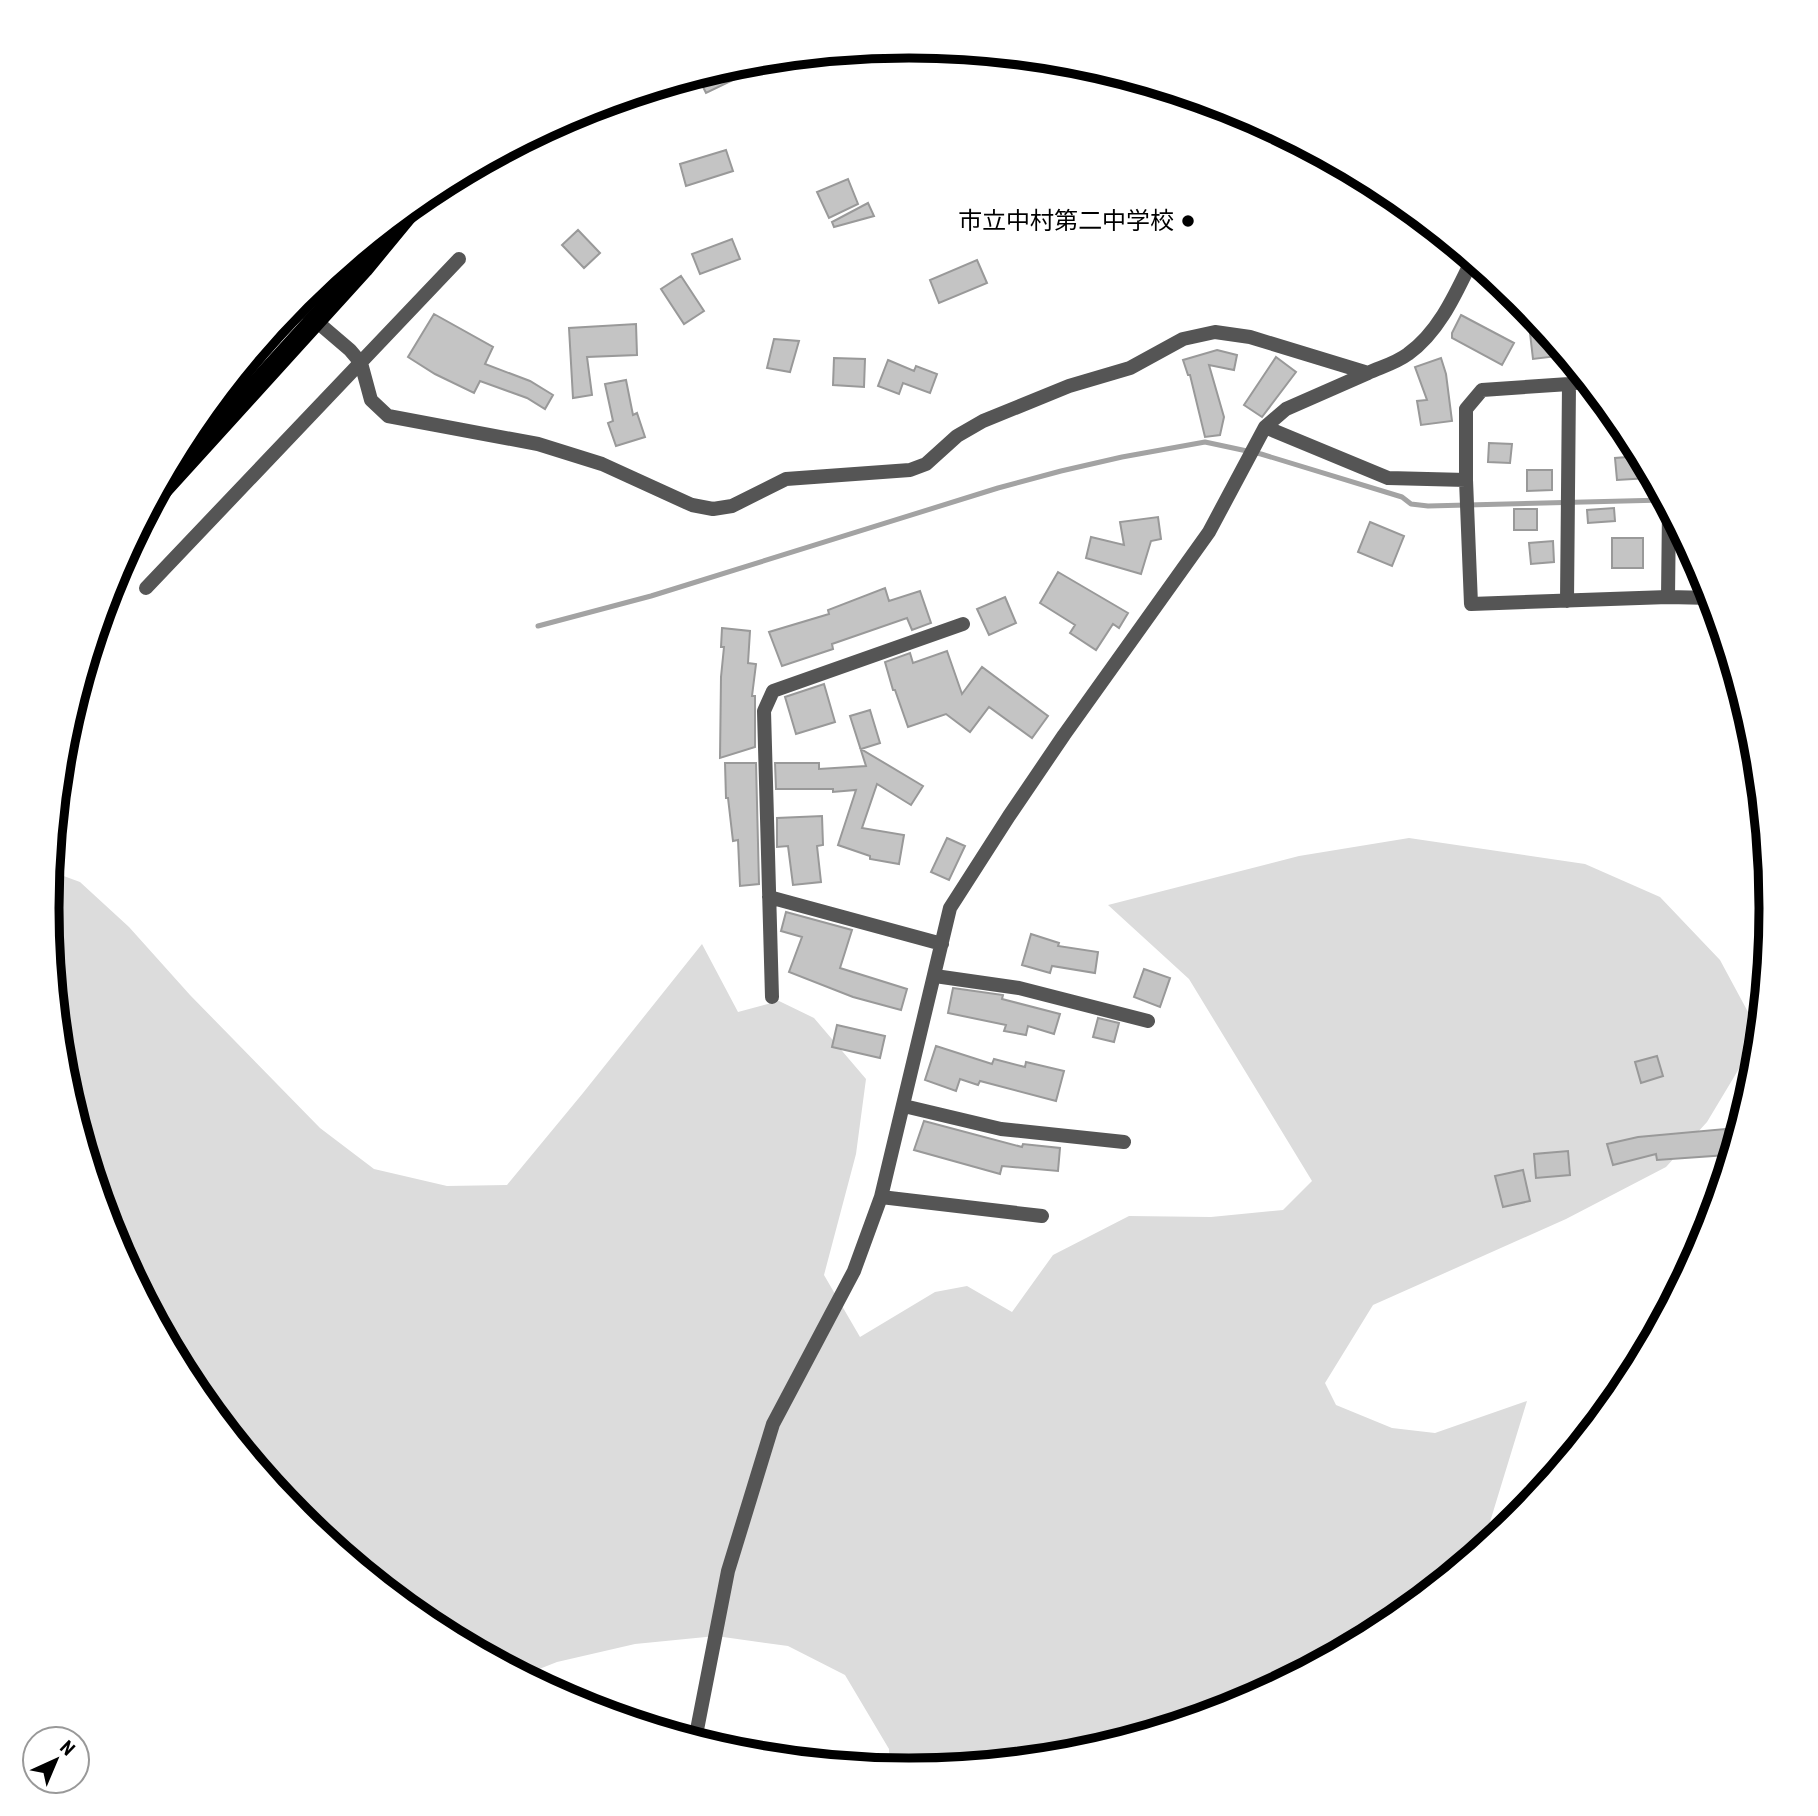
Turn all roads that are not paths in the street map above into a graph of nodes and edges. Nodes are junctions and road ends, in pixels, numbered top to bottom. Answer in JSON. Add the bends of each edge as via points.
{"nodes":[{"id":1,"x":393,"y":232,"type":"edge"},
{"id":2,"x":459,"y":260,"type":"dead end"},
{"id":3,"x":1468,"y":268,"type":"edge"},
{"id":4,"x":304,"y":311,"type":"edge"},
{"id":5,"x":361,"y":363,"type":"junction"},
{"id":6,"x":1368,"y":373,"type":"junction"},
{"id":7,"x":1578,"y":383,"type":"edge"},
{"id":8,"x":1569,"y":384,"type":"junction"},
{"id":9,"x":1265,"y":427,"type":"junction"},
{"id":10,"x":184,"y":465,"type":"edge"},
{"id":11,"x":1466,"y":480,"type":"junction"},
{"id":12,"x":1669,"y":526,"type":"edge"},
{"id":13,"x":146,"y":588,"type":"dead end"},
{"id":14,"x":1668,"y":597,"type":"junction"},
{"id":15,"x":1700,"y":598,"type":"edge"},
{"id":16,"x":1567,"y":601,"type":"junction"},
{"id":17,"x":962,"y":624,"type":"dead end"},
{"id":18,"x":769,"y":897,"type":"junction"},
{"id":19,"x":942,"y":944,"type":"junction"},
{"id":20,"x":935,"y":976,"type":"junction"},
{"id":21,"x":772,"y":997,"type":"dead end"},
{"id":22,"x":1148,"y":1021,"type":"dead end"},
{"id":23,"x":904,"y":1106,"type":"junction"},
{"id":24,"x":1124,"y":1142,"type":"dead end"},
{"id":25,"x":881,"y":1196,"type":"junction"},
{"id":26,"x":1042,"y":1216,"type":"dead end"},
{"id":27,"x":697,"y":1731,"type":"edge"}],
"edges":[{"from":1,"to":10,"type":"highway"},
{"from":2,"to":5,"type":"street"},
{"from":3,"to":6,"type":"street","via":[[1433,329],[1407,355]]},
{"from":4,"to":5,"type":"street"},
{"from":5,"to":6,"type":"street","via":[[371,400],[388,416],[538,444],[602,464],[692,505],[713,509],[732,506],[786,479],[910,470],[926,464],[957,436],[984,421],[1069,386],[1130,368],[1183,339],[1215,332],[1250,337]]},
{"from":5,"to":13,"type":"street"},
{"from":6,"to":9,"type":"street","via":[[1286,409]]},
{"from":7,"to":8,"type":"street"},
{"from":8,"to":11,"type":"street","via":[[1482,390],[1466,409]]},
{"from":8,"to":16,"type":"street"},
{"from":9,"to":11,"type":"street","via":[[1388,478]]},
{"from":9,"to":19,"type":"street","via":[[1209,532],[1064,735],[950,908]]},
{"from":11,"to":16,"type":"street","via":[[1471,604]]},
{"from":12,"to":14,"type":"street"},
{"from":14,"to":15,"type":"street"},
{"from":14,"to":16,"type":"street"},
{"from":17,"to":18,"type":"street","via":[[773,691],[764,711]]},
{"from":18,"to":19,"type":"street"},
{"from":18,"to":21,"type":"street"},
{"from":19,"to":20,"type":"street"},
{"from":20,"to":22,"type":"street","via":[[1019,988]]},
{"from":20,"to":23,"type":"street"},
{"from":23,"to":24,"type":"street","via":[[1001,1129]]},
{"from":23,"to":25,"type":"street"},
{"from":25,"to":26,"type":"street"},
{"from":25,"to":27,"type":"street","via":[[854,1271],[773,1424],[728,1571]]}]}
